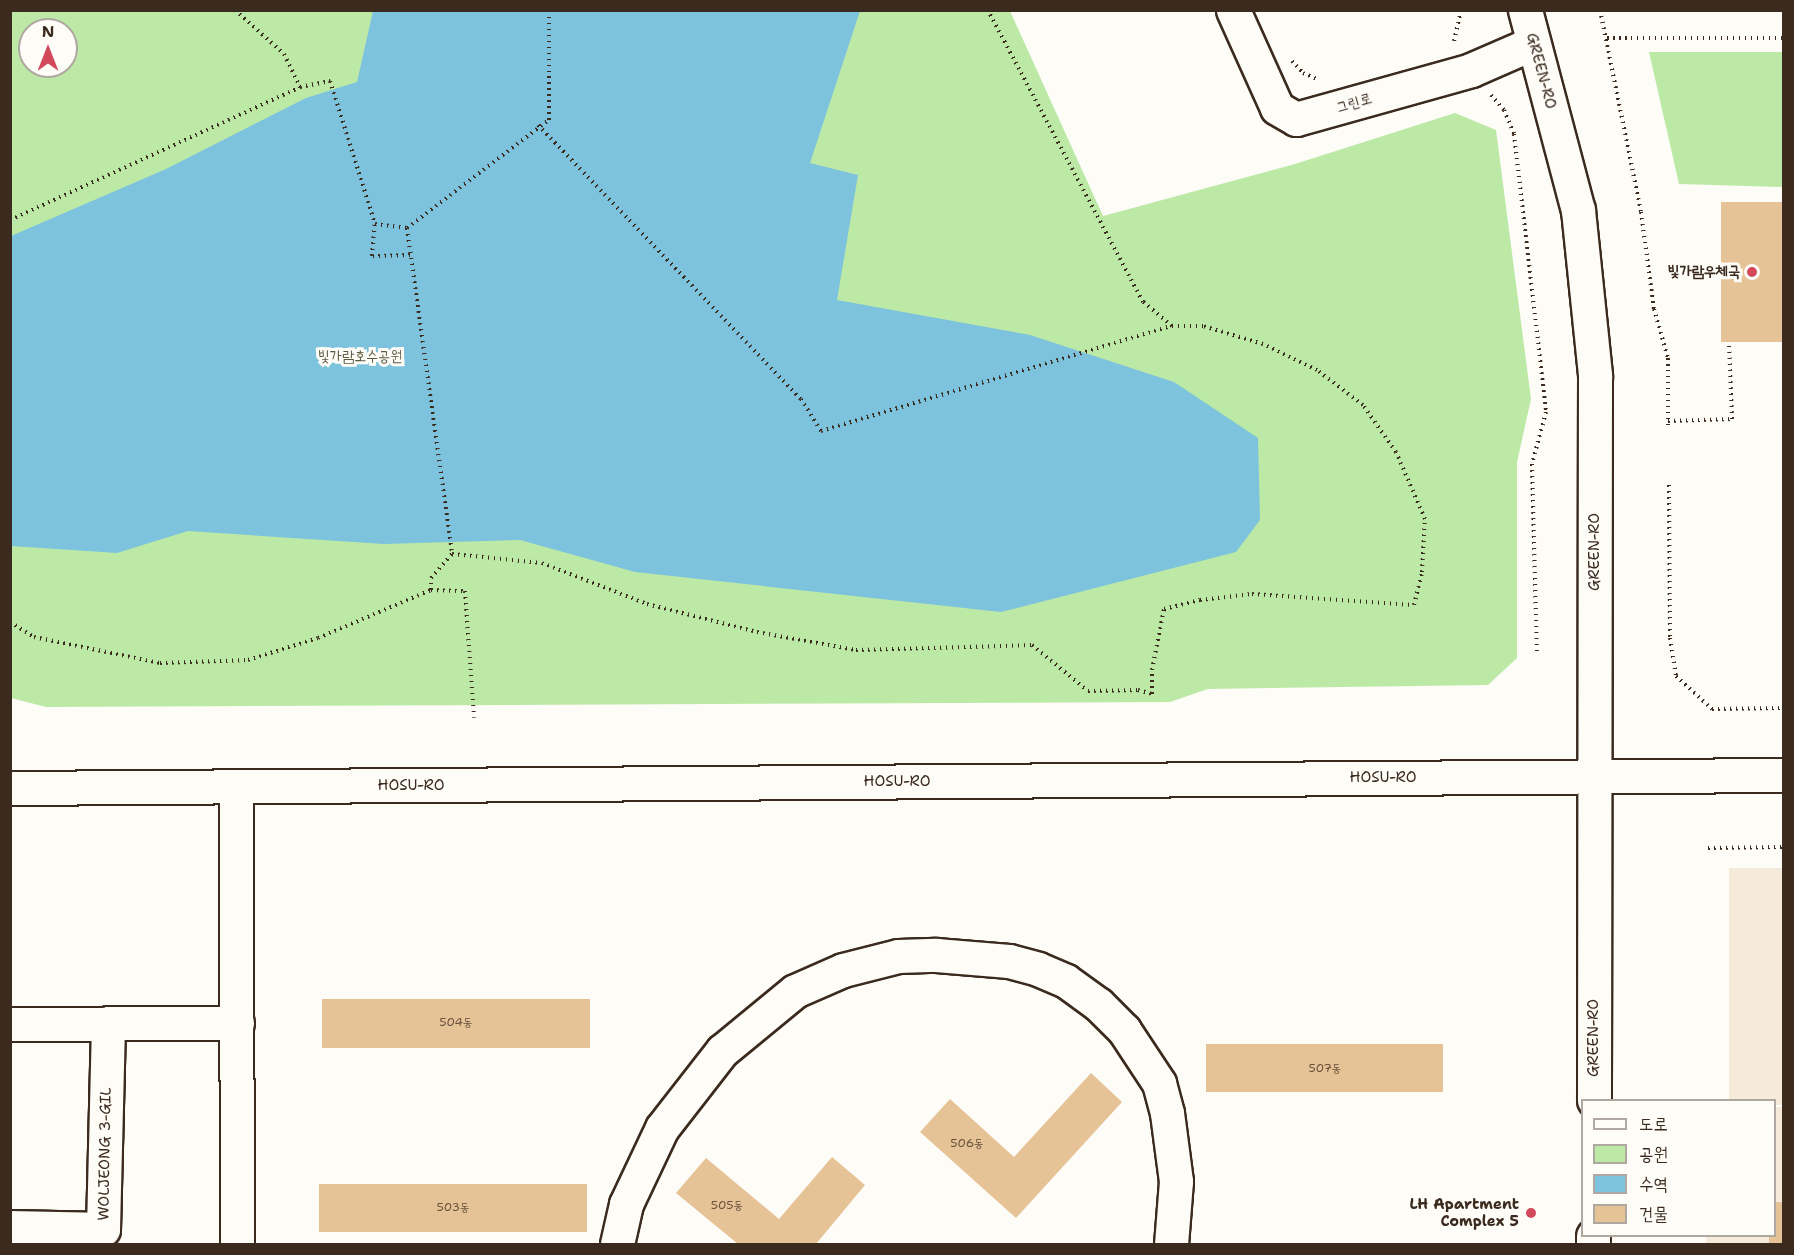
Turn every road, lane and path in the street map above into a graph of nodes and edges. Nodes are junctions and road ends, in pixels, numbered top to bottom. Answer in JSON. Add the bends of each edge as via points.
{"nodes":[{"id":1,"x":235,"y":10,"type":"edge"},
{"id":2,"x":549,"y":10,"type":"edge"},
{"id":3,"x":988,"y":10,"type":"edge"},
{"id":4,"x":1233,"y":10,"type":"edge"},
{"id":5,"x":1461,"y":10,"type":"edge"},
{"id":6,"x":1525,"y":10,"type":"edge"},
{"id":7,"x":1600,"y":10,"type":"edge"},
{"id":8,"x":1607,"y":38,"type":"junction"},
{"id":9,"x":1784,"y":38,"type":"edge"},
{"id":10,"x":1533,"y":44,"type":"junction"},
{"id":11,"x":1443,"y":46,"type":"dead end"},
{"id":12,"x":1290,"y":57,"type":"dead end"},
{"id":13,"x":1326,"y":83,"type":"dead end"},
{"id":14,"x":300,"y":87,"type":"junction"},
{"id":15,"x":1488,"y":91,"type":"dead end"},
{"id":16,"x":538,"y":125,"type":"junction"},
{"id":17,"x":10,"y":220,"type":"edge"},
{"id":18,"x":375,"y":224,"type":"junction"},
{"id":19,"x":407,"y":228,"type":"junction"},
{"id":20,"x":410,"y":255,"type":"junction"},
{"id":21,"x":1172,"y":326,"type":"junction"},
{"id":22,"x":1729,"y":343,"type":"dead end"},
{"id":23,"x":1669,"y":485,"type":"dead end"},
{"id":24,"x":452,"y":554,"type":"junction"},
{"id":25,"x":431,"y":590,"type":"junction"},
{"id":26,"x":10,"y":622,"type":"edge"},
{"id":27,"x":1537,"y":651,"type":"dead end"},
{"id":28,"x":1784,"y":708,"type":"edge"},
{"id":29,"x":474,"y":718,"type":"dead end"},
{"id":30,"x":1784,"y":775,"type":"edge"},
{"id":31,"x":1595,"y":777,"type":"junction"},
{"id":32,"x":236,"y":787,"type":"junction"},
{"id":33,"x":10,"y":788,"type":"edge"},
{"id":34,"x":1784,"y":847,"type":"edge"},
{"id":35,"x":1708,"y":848,"type":"dead end"},
{"id":36,"x":108,"y":1023,"type":"junction"},
{"id":37,"x":237,"y":1023,"type":"junction"},
{"id":38,"x":10,"y":1024,"type":"edge"},
{"id":39,"x":1594,"y":1099,"type":"edge"},
{"id":40,"x":10,"y":1227,"type":"edge"},
{"id":41,"x":237,"y":1245,"type":"edge"},
{"id":42,"x":617,"y":1245,"type":"edge"},
{"id":43,"x":1172,"y":1245,"type":"edge"}],
"edges":[{"from":1,"to":14,"type":"path","via":[[284,54]]},
{"from":2,"to":16,"type":"path","via":[[549,120]]},
{"from":3,"to":21,"type":"path","via":[[1143,302]]},
{"from":4,"to":10,"type":"street","name":"그린로","via":[[1277,108],[1296,119],[1472,70]]},
{"from":5,"to":11,"type":"path","via":[[1454,43]]},
{"from":6,"to":10,"type":"street","name":"GREEN-RO"},
{"from":7,"to":8,"type":"path"},
{"from":8,"to":9,"type":"path"},
{"from":8,"to":22,"type":"path","via":[[1641,212],[1654,309],[1668,358],[1668,424],[1732,419]]},
{"from":10,"to":31,"type":"street","name":"GREEN-RO","via":[[1578,210],[1595,375]]},
{"from":12,"to":13,"type":"path","via":[[1303,73]]},
{"from":14,"to":17,"type":"path"},
{"from":14,"to":18,"type":"path","via":[[330,81]]},
{"from":15,"to":27,"type":"path","via":[[1504,110],[1514,134],[1546,412],[1532,464]]},
{"from":16,"to":19,"type":"path"},
{"from":16,"to":21,"type":"path","via":[[801,399],[821,431]]},
{"from":18,"to":19,"type":"path"},
{"from":18,"to":20,"type":"path","via":[[372,256]]},
{"from":19,"to":20,"type":"path"},
{"from":20,"to":24,"type":"path"},
{"from":21,"to":24,"type":"path","via":[[1203,326],[1263,344],[1317,370],[1363,405],[1396,452],[1425,519],[1422,572],[1414,605],[1252,594],[1164,609],[1152,670],[1152,694],[1138,690],[1088,691],[1032,645],[856,650],[757,632],[647,604],[542,563]]},
{"from":23,"to":28,"type":"path","via":[[1670,638],[1676,676],[1713,709]]},
{"from":24,"to":25,"type":"path","via":[[431,578]]},
{"from":25,"to":26,"type":"path","via":[[318,638],[248,660],[160,663],[34,637]]},
{"from":25,"to":29,"type":"path","via":[[465,591]]},
{"from":30,"to":31,"type":"street","name":"HOSU-RO"},
{"from":31,"to":32,"type":"street","name":"HOSU-RO"},
{"from":31,"to":39,"type":"street","name":"GREEN-RO"},
{"from":32,"to":33,"type":"street","name":"HOSU-RO"},
{"from":32,"to":37,"type":"street"},
{"from":34,"to":35,"type":"path"},
{"from":36,"to":37,"type":"street"},
{"from":36,"to":38,"type":"street"},
{"from":36,"to":40,"type":"street","name":"WOLJEONG 3-GIL","via":[[103,1229]]},
{"from":37,"to":41,"type":"street"},
{"from":42,"to":43,"type":"street","via":[[626,1204],[662,1128],[722,1051],[795,991],[898,956],[936,955],[993,959],[1038,969],[1066,981],[1098,1004],[1124,1030],[1159,1083],[1167,1113],[1176,1181]]}]}
